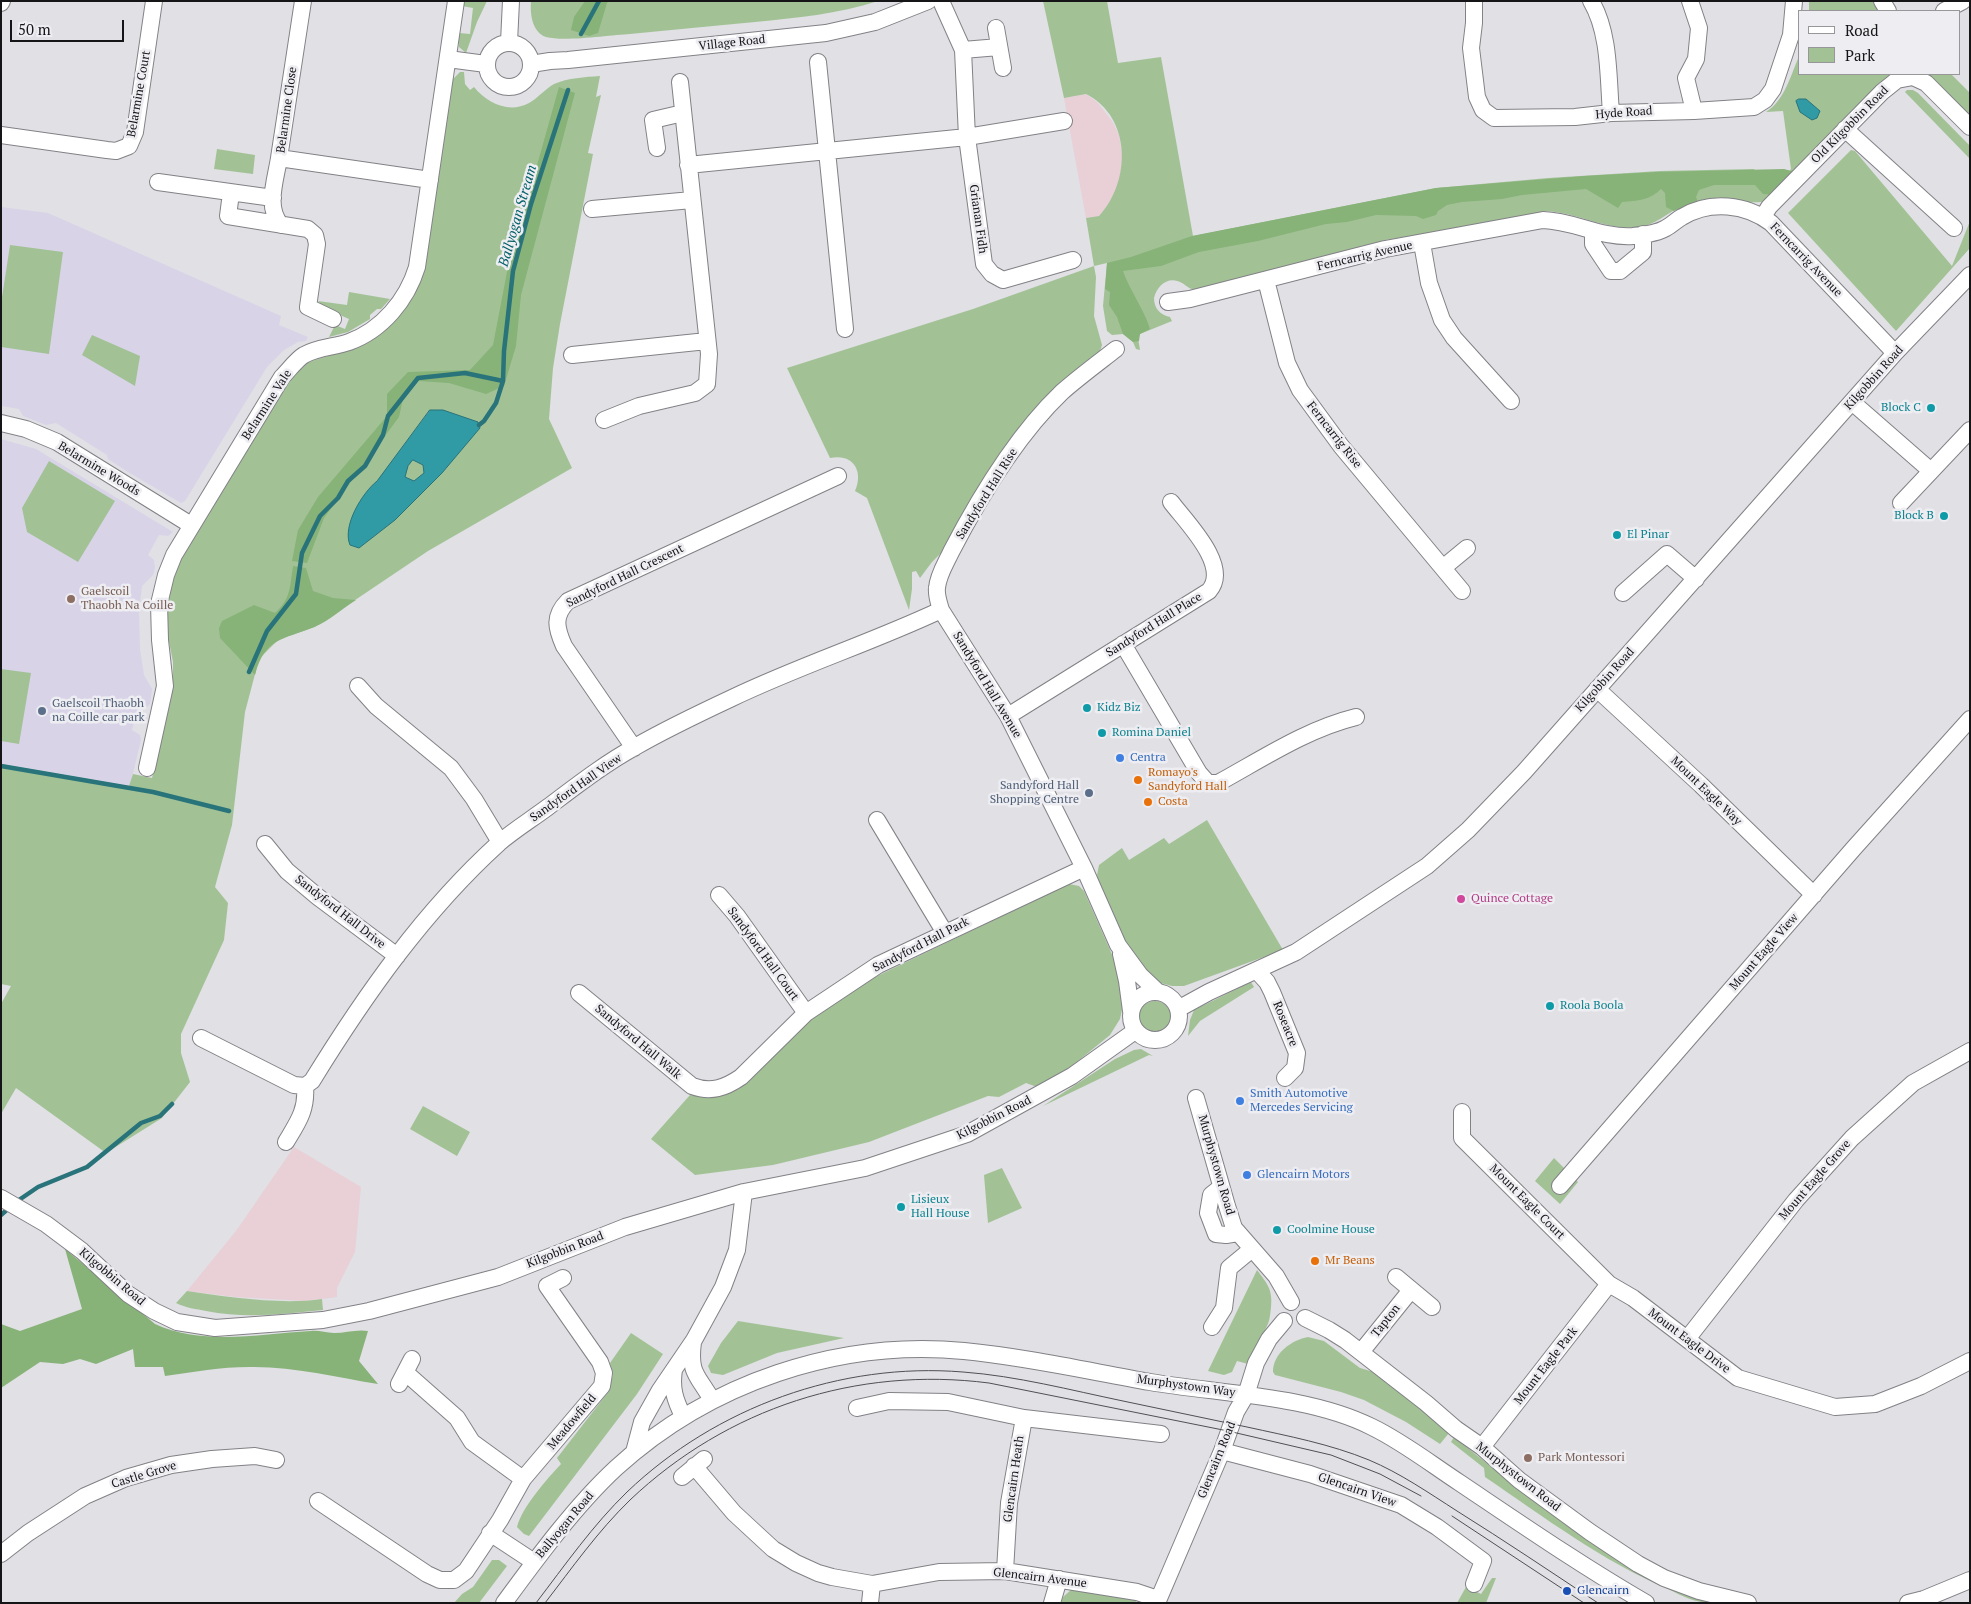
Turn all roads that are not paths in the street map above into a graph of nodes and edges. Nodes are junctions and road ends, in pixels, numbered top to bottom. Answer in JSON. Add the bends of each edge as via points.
{"nodes":[{"id":1,"x":154,"y":1,"type":"edge"},
{"id":2,"x":303,"y":1,"type":"edge"},
{"id":3,"x":456,"y":1,"type":"edge"},
{"id":4,"x":512,"y":1,"type":"edge"},
{"id":5,"x":928,"y":1,"type":"edge"},
{"id":6,"x":941,"y":1,"type":"edge"},
{"id":7,"x":1474,"y":1,"type":"edge"},
{"id":8,"x":1591,"y":1,"type":"edge"},
{"id":9,"x":1690,"y":1,"type":"edge"},
{"id":10,"x":1794,"y":1,"type":"edge"},
{"id":11,"x":1963,"y":1,"type":"edge"},
{"id":12,"x":1946,"y":10,"type":"edge"},
{"id":13,"x":996,"y":28,"type":"dead end"},
{"id":14,"x":509,"y":42,"type":"junction"},
{"id":15,"x":999,"y":47,"type":"junction"},
{"id":16,"x":963,"y":50,"type":"junction"},
{"id":17,"x":448,"y":59,"type":"junction"},
{"id":18,"x":818,"y":62,"type":"dead end"},
{"id":19,"x":486,"y":64,"type":"junction"},
{"id":20,"x":531,"y":64,"type":"junction"},
{"id":21,"x":1004,"y":68,"type":"dead end"},
{"id":22,"x":680,"y":82,"type":"dead end"},
{"id":23,"x":1694,"y":111,"type":"junction"},
{"id":24,"x":683,"y":113,"type":"junction"},
{"id":25,"x":1611,"y":113,"type":"junction"},
{"id":26,"x":1064,"y":121,"type":"dead end"},
{"id":27,"x":1970,"y":127,"type":"edge"},
{"id":28,"x":1845,"y":128,"type":"junction"},
{"id":29,"x":1,"y":135,"type":"edge"},
{"id":30,"x":967,"y":137,"type":"junction"},
{"id":31,"x":657,"y":148,"type":"dead end"},
{"id":32,"x":827,"y":152,"type":"junction"},
{"id":33,"x":279,"y":158,"type":"junction"},
{"id":34,"x":688,"y":165,"type":"junction"},
{"id":35,"x":430,"y":180,"type":"junction"},
{"id":36,"x":158,"y":182,"type":"dead end"},
{"id":37,"x":231,"y":193,"type":"junction"},
{"id":38,"x":273,"y":198,"type":"junction"},
{"id":39,"x":692,"y":200,"type":"junction"},
{"id":40,"x":592,"y":210,"type":"dead end"},
{"id":41,"x":1763,"y":217,"type":"junction"},
{"id":42,"x":281,"y":225,"type":"junction"},
{"id":43,"x":1954,"y":228,"type":"dead end"},
{"id":44,"x":1593,"y":232,"type":"junction"},
{"id":45,"x":1643,"y":234,"type":"junction"},
{"id":46,"x":1422,"y":243,"type":"junction"},
{"id":47,"x":1073,"y":260,"type":"dead end"},
{"id":48,"x":1970,"y":275,"type":"edge"},
{"id":49,"x":1266,"y":280,"type":"junction"},
{"id":50,"x":1168,"y":302,"type":"dead end"},
{"id":51,"x":333,"y":319,"type":"dead end"},
{"id":52,"x":845,"y":329,"type":"dead end"},
{"id":53,"x":707,"y":341,"type":"junction"},
{"id":54,"x":1116,"y":348,"type":"dead end"},
{"id":55,"x":1895,"y":353,"type":"junction"},
{"id":56,"x":572,"y":355,"type":"dead end"},
{"id":57,"x":1510,"y":401,"type":"dead end"},
{"id":58,"x":1852,"y":402,"type":"junction"},
{"id":59,"x":604,"y":420,"type":"dead end"},
{"id":60,"x":1,"y":423,"type":"edge"},
{"id":61,"x":1970,"y":430,"type":"edge"},
{"id":62,"x":1931,"y":471,"type":"junction"},
{"id":63,"x":838,"y":476,"type":"dead end"},
{"id":64,"x":1171,"y":502,"type":"dead end"},
{"id":65,"x":1901,"y":503,"type":"dead end"},
{"id":66,"x":192,"y":525,"type":"junction"},
{"id":67,"x":1467,"y":548,"type":"dead end"},
{"id":68,"x":1444,"y":567,"type":"junction"},
{"id":69,"x":1696,"y":579,"type":"junction"},
{"id":70,"x":937,"y":587,"type":"joint"},
{"id":71,"x":1462,"y":591,"type":"dead end"},
{"id":72,"x":1623,"y":593,"type":"dead end"},
{"id":73,"x":941,"y":610,"type":"junction"},
{"id":74,"x":1123,"y":644,"type":"junction"},
{"id":75,"x":358,"y":686,"type":"dead end"},
{"id":76,"x":1597,"y":689,"type":"junction"},
{"id":77,"x":1008,"y":716,"type":"junction"},
{"id":78,"x":1356,"y":718,"type":"dead end"},
{"id":79,"x":1970,"y":719,"type":"edge"},
{"id":80,"x":634,"y":748,"type":"junction"},
{"id":81,"x":147,"y":768,"type":"dead end"},
{"id":82,"x":877,"y":820,"type":"dead end"},
{"id":83,"x":500,"y":842,"type":"junction"},
{"id":84,"x":265,"y":844,"type":"dead end"},
{"id":85,"x":1084,"y":868,"type":"junction"},
{"id":86,"x":1814,"y":895,"type":"junction"},
{"id":87,"x":719,"y":896,"type":"dead end"},
{"id":88,"x":945,"y":932,"type":"junction"},
{"id":89,"x":1118,"y":944,"type":"junction"},
{"id":90,"x":397,"y":956,"type":"junction"},
{"id":91,"x":1257,"y":971,"type":"junction"},
{"id":92,"x":1158,"y":992,"type":"junction"},
{"id":93,"x":579,"y":993,"type":"dead end"},
{"id":94,"x":1178,"y":1009,"type":"junction"},
{"id":95,"x":1131,"y":1011,"type":"junction"},
{"id":96,"x":806,"y":1013,"type":"junction"},
{"id":97,"x":1135,"y":1031,"type":"junction"},
{"id":98,"x":201,"y":1038,"type":"dead end"},
{"id":99,"x":1970,"y":1051,"type":"edge"},
{"id":100,"x":1285,"y":1078,"type":"dead end"},
{"id":101,"x":305,"y":1086,"type":"junction"},
{"id":102,"x":698,"y":1089,"type":"joint"},
{"id":103,"x":1196,"y":1098,"type":"dead end"},
{"id":104,"x":1462,"y":1112,"type":"dead end"},
{"id":105,"x":286,"y":1142,"type":"dead end"},
{"id":106,"x":1560,"y":1186,"type":"dead end"},
{"id":107,"x":744,"y":1192,"type":"junction"},
{"id":108,"x":3,"y":1199,"type":"edge"},
{"id":109,"x":1252,"y":1249,"type":"junction"},
{"id":110,"x":1396,"y":1277,"type":"dead end"},
{"id":111,"x":563,"y":1278,"type":"dead end"},
{"id":112,"x":1609,"y":1284,"type":"junction"},
{"id":113,"x":1410,"y":1290,"type":"junction"},
{"id":114,"x":1291,"y":1302,"type":"junction"},
{"id":115,"x":1432,"y":1307,"type":"dead end"},
{"id":116,"x":1305,"y":1318,"type":"junction"},
{"id":117,"x":1284,"y":1321,"type":"junction"},
{"id":118,"x":1212,"y":1327,"type":"dead end"},
{"id":119,"x":1687,"y":1338,"type":"junction"},
{"id":120,"x":694,"y":1340,"type":"junction"},
{"id":121,"x":1362,"y":1352,"type":"junction"},
{"id":122,"x":1970,"y":1361,"type":"edge"},
{"id":123,"x":674,"y":1370,"type":"junction"},
{"id":124,"x":406,"y":1372,"type":"dead end"},
{"id":125,"x":1246,"y":1395,"type":"junction"},
{"id":126,"x":712,"y":1400,"type":"junction"},
{"id":127,"x":858,"y":1408,"type":"dead end"},
{"id":128,"x":684,"y":1416,"type":"junction"},
{"id":129,"x":1024,"y":1418,"type":"junction"},
{"id":130,"x":1161,"y":1434,"type":"dead end"},
{"id":131,"x":1482,"y":1447,"type":"junction"},
{"id":132,"x":1222,"y":1450,"type":"junction"},
{"id":133,"x":634,"y":1452,"type":"junction"},
{"id":134,"x":276,"y":1460,"type":"dead end"},
{"id":135,"x":693,"y":1467,"type":"dead end"},
{"id":136,"x":523,"y":1478,"type":"junction"},
{"id":137,"x":318,"y":1502,"type":"dead end"},
{"id":138,"x":490,"y":1534,"type":"junction"},
{"id":139,"x":1,"y":1554,"type":"edge"},
{"id":140,"x":534,"y":1562,"type":"junction"},
{"id":141,"x":1005,"y":1571,"type":"junction"},
{"id":142,"x":1059,"y":1579,"type":"junction"},
{"id":143,"x":1970,"y":1580,"type":"edge"},
{"id":144,"x":872,"y":1584,"type":"junction"},
{"id":145,"x":1474,"y":1584,"type":"dead end"},
{"id":146,"x":1157,"y":1601,"type":"edge"},
{"id":147,"x":504,"y":1603,"type":"edge"},
{"id":148,"x":870,"y":1603,"type":"edge"},
{"id":149,"x":1052,"y":1603,"type":"edge"},
{"id":150,"x":1646,"y":1603,"type":"edge"},
{"id":151,"x":1748,"y":1603,"type":"edge"},
{"id":152,"x":1908,"y":1603,"type":"edge"}],
"edges":[{"from":1,"to":29,"type":"street","name":"Belarmine Court","via":[[135,132],[128,146],[116,151]]},
{"from":2,"to":33,"type":"street","name":"Belarmine Close"},
{"from":3,"to":17,"type":"street","name":"Belarmine Vale"},
{"from":4,"to":14,"type":"street"},
{"from":5,"to":20,"type":"street","name":"Village Road","via":[[876,22],[826,33]]},
{"from":6,"to":16,"type":"street","name":"Grianan Fidh"},
{"from":7,"to":25,"type":"street","name":"Hyde Road","via":[[1471,48],[1483,110],[1494,118]]},
{"from":8,"to":25,"type":"street","via":[[1600,16]]},
{"from":9,"to":23,"type":"street","via":[[1699,28],[1696,59],[1686,78]]},
{"from":10,"to":23,"type":"street","name":"Hyde Road","via":[[1791,35],[1773,89],[1765,100],[1754,107]]},
{"from":11,"to":12,"type":"street"},
{"from":13,"to":15,"type":"street"},
{"from":14,"to":19,"type":"street","via":[[492,49]]},
{"from":14,"to":20,"type":"street","via":[[522,46]]},
{"from":15,"to":16,"type":"street"},
{"from":15,"to":21,"type":"street"},
{"from":16,"to":30,"type":"street","name":"Grianan Fidh"},
{"from":17,"to":19,"type":"street"},
{"from":17,"to":35,"type":"street","name":"Belarmine Vale"},
{"from":18,"to":32,"type":"street"},
{"from":19,"to":20,"type":"street","via":[[492,80],[511,87],[523,82]]},
{"from":22,"to":24,"type":"street"},
{"from":23,"to":25,"type":"street","name":"Hyde Road"},
{"from":24,"to":31,"type":"street","via":[[653,120]]},
{"from":24,"to":34,"type":"street"},
{"from":26,"to":30,"type":"street"},
{"from":27,"to":28,"type":"street","name":"Old Kilgobbin Road","via":[[1926,83],[1912,77],[1897,80]]},
{"from":28,"to":41,"type":"street","name":"Old Kilgobbin Road"},
{"from":28,"to":43,"type":"street"},
{"from":30,"to":32,"type":"street"},
{"from":30,"to":47,"type":"street","name":"Grianan Fidh","via":[[984,264],[992,274],[1003,280]]},
{"from":32,"to":34,"type":"street"},
{"from":32,"to":52,"type":"street"},
{"from":33,"to":35,"type":"street","name":"Belarmine Close"},
{"from":33,"to":38,"type":"street"},
{"from":34,"to":39,"type":"street"},
{"from":35,"to":66,"type":"street","name":"Belarmine Vale","via":[[417,268],[406,295],[384,321],[358,339],[315,351],[293,365],[282,377]]},
{"from":36,"to":37,"type":"street"},
{"from":37,"to":38,"type":"street"},
{"from":37,"to":42,"type":"street","via":[[228,216]]},
{"from":38,"to":42,"type":"street","via":[[272,208]]},
{"from":39,"to":40,"type":"street"},
{"from":39,"to":53,"type":"street"},
{"from":41,"to":45,"type":"street","name":"Ferncarrig Avenue","via":[[1740,208],[1710,207],[1695,210],[1666,228]]},
{"from":41,"to":55,"type":"street","name":"Ferncarrig Avenue"},
{"from":42,"to":51,"type":"street","via":[[308,229],[314,235],[317,244],[308,307]]},
{"from":44,"to":45,"type":"street","name":"Ferncarrig Avenue"},
{"from":44,"to":45,"type":"street","via":[[1593,244],[1611,270],[1620,271],[1643,252]]},
{"from":44,"to":46,"type":"street","name":"Ferncarrig Avenue","via":[[1557,220],[1544,220]]},
{"from":46,"to":49,"type":"street","name":"Ferncarrig Avenue","via":[[1384,249]]},
{"from":46,"to":57,"type":"street","via":[[1428,283],[1442,320]]},
{"from":48,"to":55,"type":"street","name":"Kilgobbin Road"},
{"from":49,"to":50,"type":"street","name":"Ferncarrig Avenue"},
{"from":49,"to":68,"type":"street","name":"Ferncarrig Rise","via":[[1287,364],[1300,390],[1341,446]]},
{"from":53,"to":56,"type":"street"},
{"from":53,"to":59,"type":"street","via":[[706,384],[695,393],[639,406]]},
{"from":54,"to":70,"type":"street","name":"Sandyford Hall Rise","via":[[1062,392],[1006,459],[959,537]]},
{"from":55,"to":58,"type":"street","name":"Kilgobbin Road"},
{"from":58,"to":62,"type":"street"},
{"from":58,"to":69,"type":"street","name":"Kilgobbin Road"},
{"from":60,"to":66,"type":"street","name":"Belarmine Woods","via":[[57,442]]},
{"from":61,"to":62,"type":"street"},
{"from":62,"to":65,"type":"street"},
{"from":63,"to":80,"type":"street","name":"Sandyford Hall Crescent","via":[[568,601],[560,609],[557,620],[564,646]]},
{"from":64,"to":74,"type":"street","name":"Sandyford Hall Place","via":[[1191,525],[1215,566],[1214,585]]},
{"from":66,"to":81,"type":"street","name":"Belarmine Vale","via":[[174,555],[162,590],[158,618],[165,686]]},
{"from":67,"to":68,"type":"street"},
{"from":68,"to":71,"type":"street","name":"Ferncarrig Rise"},
{"from":69,"to":72,"type":"street","via":[[1667,554]]},
{"from":69,"to":76,"type":"street","name":"Kilgobbin Road"},
{"from":70,"to":73,"type":"street","name":"Sandyford Hall Avenue"},
{"from":73,"to":77,"type":"street","name":"Sandyford Hall Avenue"},
{"from":73,"to":80,"type":"street","name":"Sandyford Hall View","via":[[780,676]]},
{"from":74,"to":77,"type":"street","name":"Sandyford Hall Place"},
{"from":74,"to":78,"type":"street","via":[[1199,773],[1208,782],[1218,782],[1315,731]]},
{"from":75,"to":83,"type":"street","via":[[376,706],[451,768]]},
{"from":76,"to":86,"type":"street","name":"Mount Eagle Way"},
{"from":76,"to":91,"type":"street","name":"Kilgobbin Road","via":[[1468,830],[1426,866],[1296,952]]},
{"from":77,"to":85,"type":"street","name":"Sandyford Hall Avenue"},
{"from":79,"to":86,"type":"street","name":"Mount Eagle View"},
{"from":80,"to":83,"type":"street","name":"Sandyford Hall View"},
{"from":82,"to":88,"type":"street"},
{"from":83,"to":90,"type":"street","name":"Sandyford Hall View"},
{"from":84,"to":90,"type":"street","name":"Sandyford Hall Drive","via":[[287,871]]},
{"from":85,"to":88,"type":"street","name":"Sandyford Hall Park"},
{"from":85,"to":89,"type":"street","name":"Sandyford Hall Avenue"},
{"from":86,"to":106,"type":"street","name":"Mount Eagle View"},
{"from":87,"to":96,"type":"street","name":"Sandyford Hall Court","via":[[737,916]]},
{"from":88,"to":96,"type":"street","name":"Sandyford Hall Park","via":[[878,965]]},
{"from":89,"to":92,"type":"street","name":"Sandyford Hall Avenue","via":[[1140,975]]},
{"from":89,"to":95,"type":"street","name":"Sandyford Hall Avenue"},
{"from":90,"to":101,"type":"street","name":"Sandyford Hall View","via":[[312,1081]]},
{"from":91,"to":94,"type":"street","name":"Kilgobbin Road"},
{"from":91,"to":100,"type":"street","name":"Roseacre","via":[[1272,992],[1297,1053],[1294,1068]]},
{"from":92,"to":94,"type":"street","via":[[1172,999]]},
{"from":92,"to":95,"type":"street","via":[[1142,995]]},
{"from":93,"to":102,"type":"street","name":"Sandyford Hall Walk"},
{"from":94,"to":97,"type":"street","via":[[1177,1026],[1166,1038],[1150,1041]]},
{"from":95,"to":97,"type":"street","via":[[1130,1020]]},
{"from":96,"to":102,"type":"street","name":"Sandyford Hall Park","via":[[741,1077],[714,1090]]},
{"from":97,"to":107,"type":"street","name":"Kilgobbin Road","via":[[1072,1076],[968,1134],[865,1168]]},
{"from":98,"to":101,"type":"street","via":[[294,1085]]},
{"from":99,"to":119,"type":"street","name":"Mount Eagle Grove","via":[[1913,1083],[1852,1138],[1796,1200]]},
{"from":101,"to":105,"type":"street","via":[[304,1109]]},
{"from":103,"to":109,"type":"street","name":"Murphystown Road","via":[[1234,1228]]},
{"from":104,"to":112,"type":"street","name":"Mount Eagle Court","via":[[1462,1138]]},
{"from":107,"to":108,"type":"street","name":"Kilgobbin Road","via":[[625,1226],[498,1277],[440,1293],[322,1320],[215,1328],[178,1322],[154,1311],[128,1294],[82,1251],[37,1218]]},
{"from":107,"to":120,"type":"street","via":[[737,1250],[723,1286]]},
{"from":109,"to":114,"type":"street","name":"Murphystown Road","via":[[1276,1276]]},
{"from":109,"to":118,"type":"street","via":[[1229,1268],[1224,1308]]},
{"from":110,"to":113,"type":"street"},
{"from":111,"to":136,"type":"street","name":"Meadowfield","via":[[547,1286],[600,1362],[604,1373],[602,1386]]},
{"from":112,"to":119,"type":"street","name":"Mount Eagle Drive"},
{"from":112,"to":131,"type":"street","name":"Mount Eagle Park"},
{"from":113,"to":115,"type":"street"},
{"from":113,"to":121,"type":"street","name":"Tapton"},
{"from":114,"to":116,"type":"street","via":[[1297,1302],[1306,1310]]},
{"from":114,"to":117,"type":"street","via":[[1282,1311]]},
{"from":116,"to":117,"type":"street","via":[[1293,1326]]},
{"from":116,"to":121,"type":"street","name":"Murphystown Road"},
{"from":117,"to":125,"type":"street","name":"Glencairn Road","via":[[1256,1363]]},
{"from":119,"to":122,"type":"street","name":"Mount Eagle Drive","via":[[1738,1378],[1835,1407],[1875,1404],[1921,1386]]},
{"from":120,"to":123,"type":"street"},
{"from":120,"to":126,"type":"street","via":[[693,1371]]},
{"from":121,"to":131,"type":"street","name":"Murphystown Road"},
{"from":123,"to":128,"type":"street","via":[[675,1398]]},
{"from":123,"to":133,"type":"street","via":[[642,1422]]},
{"from":124,"to":136,"type":"street","via":[[458,1418],[472,1442]]},
{"from":125,"to":126,"type":"street","name":"Murphystown Way","via":[[1009,1357],[934,1350],[824,1360],[764,1378]]},
{"from":125,"to":132,"type":"street","name":"Glencairn Road"},
{"from":125,"to":150,"type":"street","name":"Murphystown Way","via":[[1322,1409],[1373,1427],[1604,1579]]},
{"from":126,"to":128,"type":"street","name":"Murphystown Way"},
{"from":127,"to":129,"type":"street","name":"Glencairn Heath","via":[[889,1401],[948,1402]]},
{"from":128,"to":133,"type":"street","name":"Ballyogan Road"},
{"from":129,"to":130,"type":"street","name":"Glencairn Heath"},
{"from":129,"to":141,"type":"street","name":"Glencairn Heath","via":[[1008,1503]]},
{"from":131,"to":151,"type":"street","name":"Murphystown Road","via":[[1519,1480],[1638,1564],[1664,1578]]},
{"from":132,"to":145,"type":"street","name":"Glencairn View","via":[[1310,1474],[1401,1505],[1483,1561]]},
{"from":132,"to":146,"type":"street","name":"Glencairn Road"},
{"from":133,"to":140,"type":"street","name":"Ballyogan Road","via":[[595,1489]]},
{"from":134,"to":139,"type":"street","name":"Castle Grove","via":[[256,1456],[212,1460],[171,1465],[126,1478],[85,1496]]},
{"from":135,"to":144,"type":"street","name":"Glencairn Avenue","via":[[734,1513],[773,1549],[818,1573]]},
{"from":136,"to":138,"type":"street","name":"Meadowfield"},
{"from":137,"to":138,"type":"street","name":"Meadowfield","via":[[440,1580],[454,1580],[466,1572]]},
{"from":138,"to":140,"type":"street"},
{"from":140,"to":147,"type":"street","name":"Ballyogan Road"},
{"from":141,"to":142,"type":"street","name":"Glencairn Avenue"},
{"from":141,"to":144,"type":"street","name":"Glencairn Avenue","via":[[939,1572]]},
{"from":142,"to":146,"type":"street","name":"Glencairn Avenue","via":[[1138,1592]]},
{"from":142,"to":149,"type":"street"},
{"from":143,"to":152,"type":"street"},
{"from":144,"to":148,"type":"street"}]}
